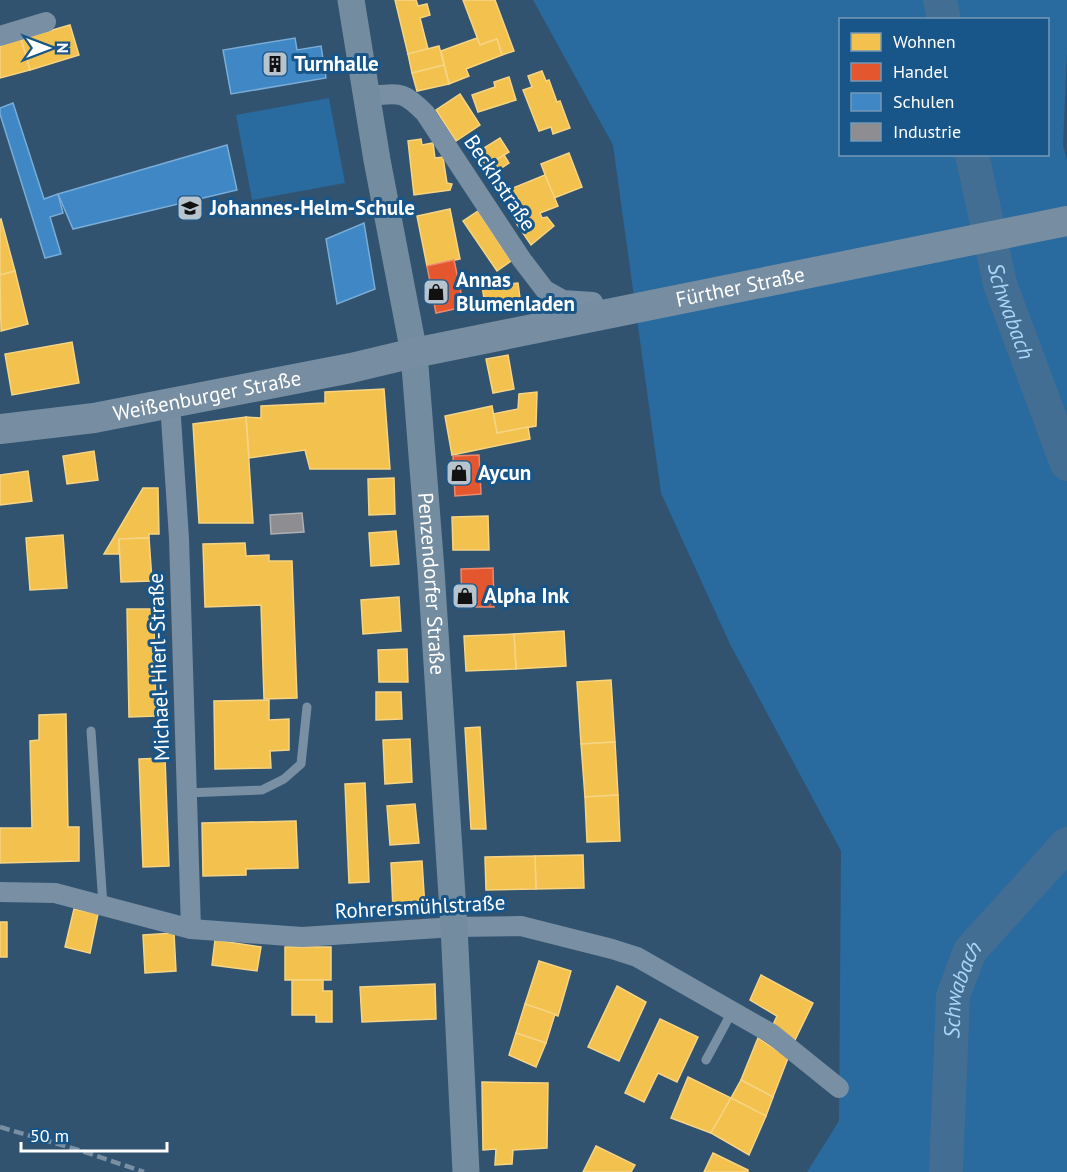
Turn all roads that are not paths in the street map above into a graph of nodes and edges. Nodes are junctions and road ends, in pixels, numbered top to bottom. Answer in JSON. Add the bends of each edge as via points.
{"nodes":[{"id":1,"x":351,"y":0,"type":"edge"},
{"id":2,"x":46,"y":22,"type":"dead end"},
{"id":3,"x":0,"y":36,"type":"edge"},
{"id":4,"x":367,"y":96,"type":"junction"},
{"id":5,"x":1067,"y":221,"type":"edge"},
{"id":6,"x":593,"y":302,"type":"dead end"},
{"id":7,"x":414,"y":353,"type":"junction"},
{"id":8,"x":170,"y":403,"type":"junction"},
{"id":9,"x":1,"y":426,"type":"edge"},
{"id":10,"x":307,"y":706,"type":"dead end"},
{"id":11,"x":91,"y":731,"type":"dead end"},
{"id":12,"x":186,"y":793,"type":"junction"},
{"id":13,"x":0,"y":892,"type":"edge"},
{"id":14,"x":103,"y":906,"type":"junction"},
{"id":15,"x":454,"y":927,"type":"junction"},
{"id":16,"x":190,"y":929,"type":"junction"},
{"id":17,"x":734,"y":1010,"type":"junction"},
{"id":18,"x":706,"y":1060,"type":"dead end"},
{"id":19,"x":839,"y":1088,"type":"dead end"},
{"id":20,"x":466,"y":1172,"type":"edge"}],
"edges":[{"from":1,"to":4,"type":"main road","name":"Penzendorfer Straße"},
{"from":2,"to":3,"type":"street"},
{"from":4,"to":6,"type":"street","name":"Beckhstraße","via":[[401,93],[414,102],[545,290],[563,300]]},
{"from":4,"to":7,"type":"main road","name":"Penzendorfer Straße"},
{"from":5,"to":7,"type":"main road","name":"Fürther Straße"},
{"from":7,"to":8,"type":"main road","name":"Weißenburger Straße"},
{"from":7,"to":15,"type":"main road","name":"Penzendorfer Straße"},
{"from":8,"to":9,"type":"main road","name":"Weißenburger Straße","via":[[94,418]]},
{"from":8,"to":12,"type":"street","name":"Michael-Hierl-Straße","via":[[179,538]]},
{"from":10,"to":12,"type":"lane","via":[[301,764],[284,779],[262,790]]},
{"from":11,"to":14,"type":"lane"},
{"from":12,"to":16,"type":"street","name":"Michael-Hierl-Straße"},
{"from":13,"to":14,"type":"street","name":"Rohrersmühlstraße","via":[[56,893]]},
{"from":14,"to":16,"type":"street","name":"Rohrersmühlstraße"},
{"from":15,"to":16,"type":"street","name":"Rohrersmühlstraße","via":[[302,937]]},
{"from":15,"to":17,"type":"street","name":"Rohrersmühlstraße","via":[[521,926],[612,949],[637,957]]},
{"from":15,"to":20,"type":"main road","name":"Penzendorfer Straße"},
{"from":17,"to":18,"type":"lane"},
{"from":17,"to":19,"type":"street","name":"Rohrersmühlstraße","via":[[772,1034]]}]}
